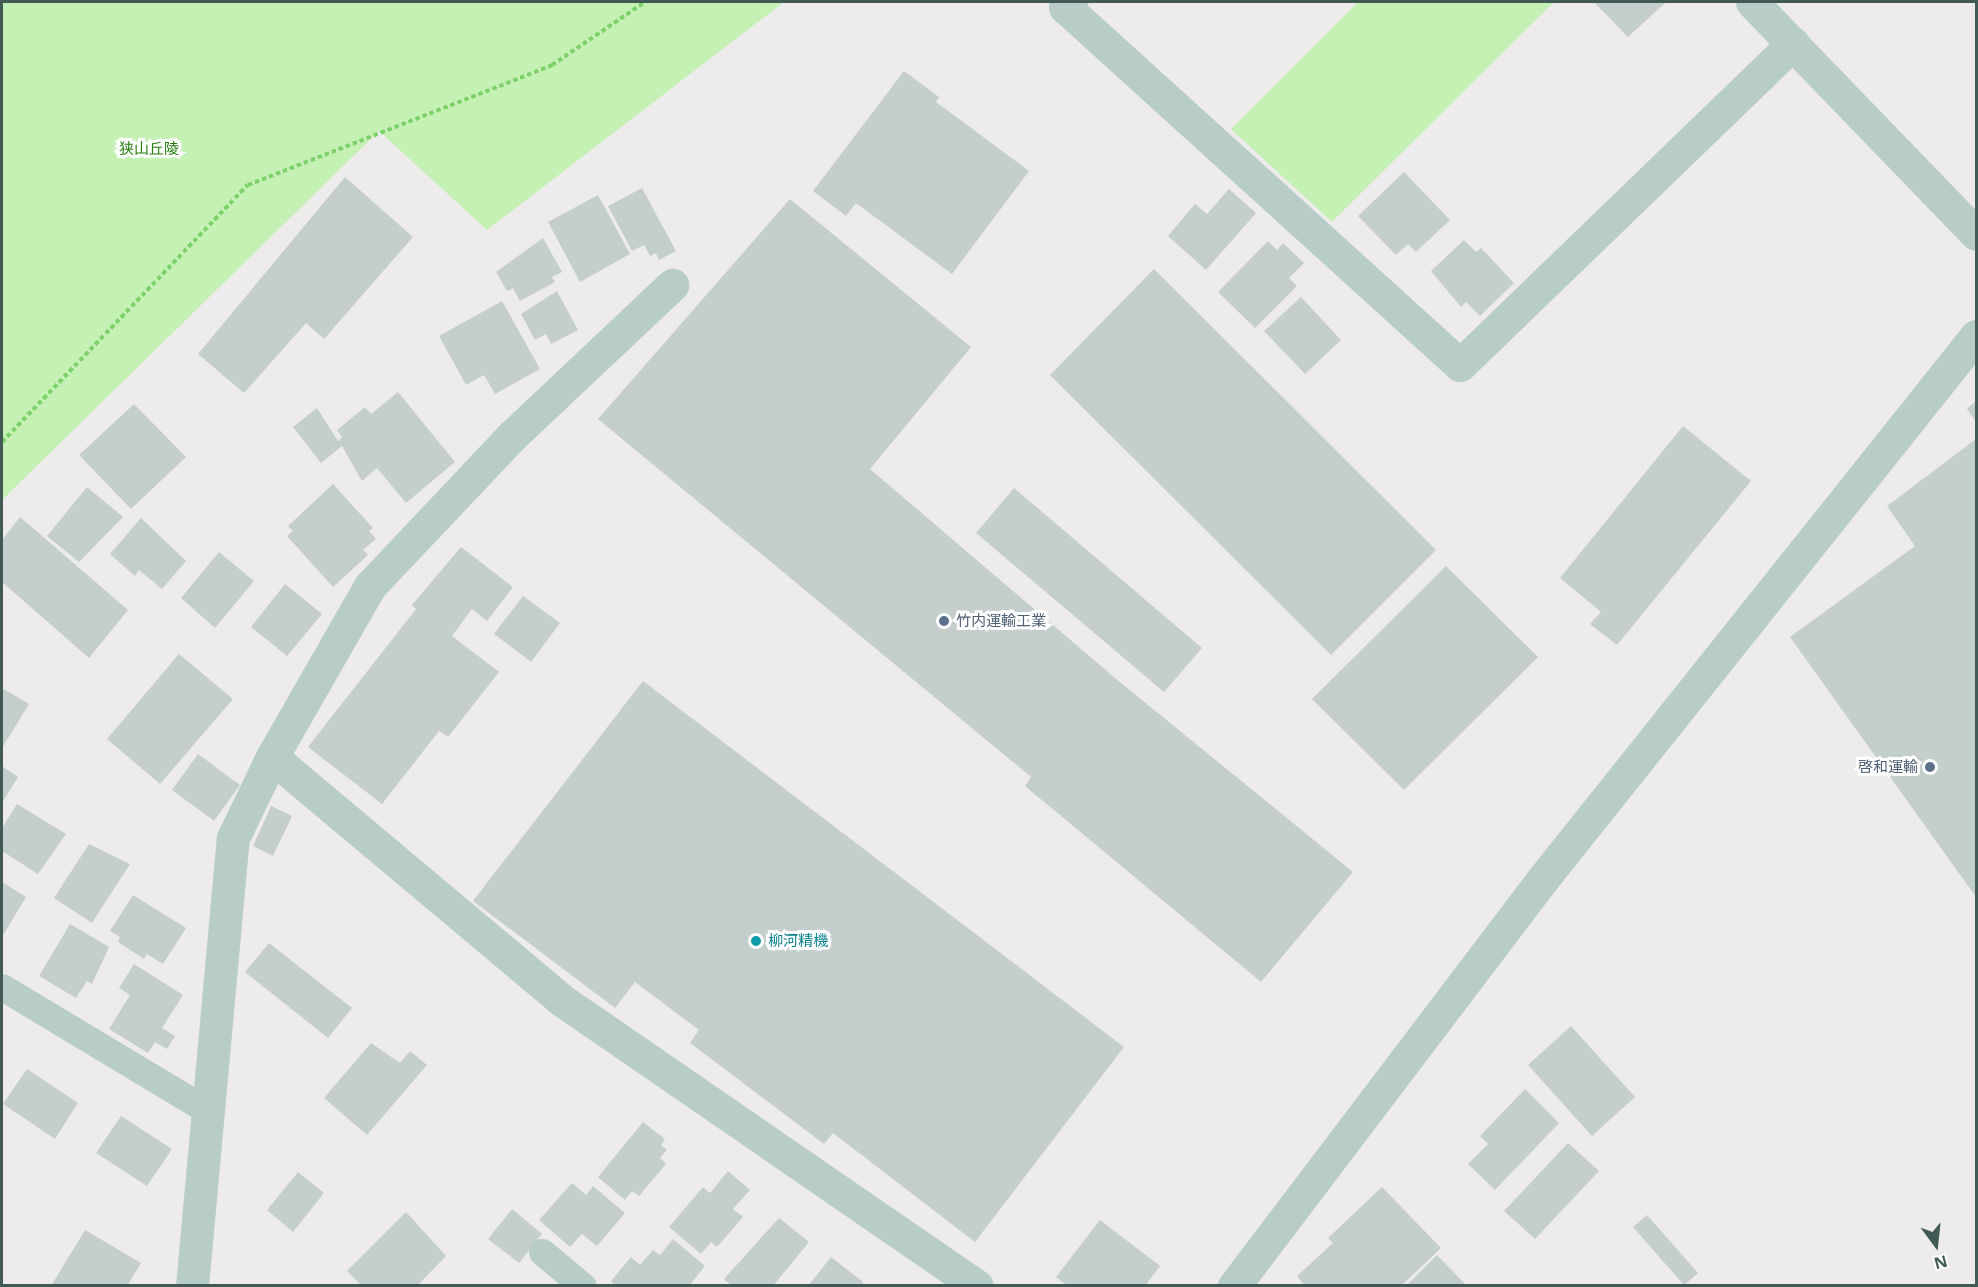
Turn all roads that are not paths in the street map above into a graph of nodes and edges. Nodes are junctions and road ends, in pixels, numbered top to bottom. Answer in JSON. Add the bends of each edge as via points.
{"nodes":[{"id":1,"x":1071,"y":2,"type":"edge"},
{"id":2,"x":1752,"y":2,"type":"edge"},
{"id":3,"x":1792,"y":42,"type":"junction"},
{"id":4,"x":1977,"y":234,"type":"edge"},
{"id":5,"x":672,"y":285,"type":"dead end"},
{"id":6,"x":1977,"y":336,"type":"edge"},
{"id":7,"x":272,"y":757,"type":"junction"},
{"id":8,"x":2,"y":987,"type":"edge"},
{"id":9,"x":207,"y":1110,"type":"junction"},
{"id":10,"x":542,"y":1252,"type":"dead end"},
{"id":11,"x":192,"y":1286,"type":"edge"},
{"id":12,"x":583,"y":1286,"type":"edge"},
{"id":13,"x":977,"y":1286,"type":"edge"},
{"id":14,"x":1234,"y":1286,"type":"edge"}],
"edges":[{"from":1,"to":3,"type":"street","via":[[1065,7],[1460,365]]},
{"from":2,"to":3,"type":"street"},
{"from":3,"to":4,"type":"street"},
{"from":5,"to":7,"type":"street","via":[[513,435],[370,586]]},
{"from":6,"to":14,"type":"street","via":[[1542,880]]},
{"from":7,"to":9,"type":"street","via":[[233,838]]},
{"from":7,"to":13,"type":"street","via":[[560,999]]},
{"from":8,"to":9,"type":"lane"},
{"from":9,"to":11,"type":"street"},
{"from":10,"to":12,"type":"lane"}]}
